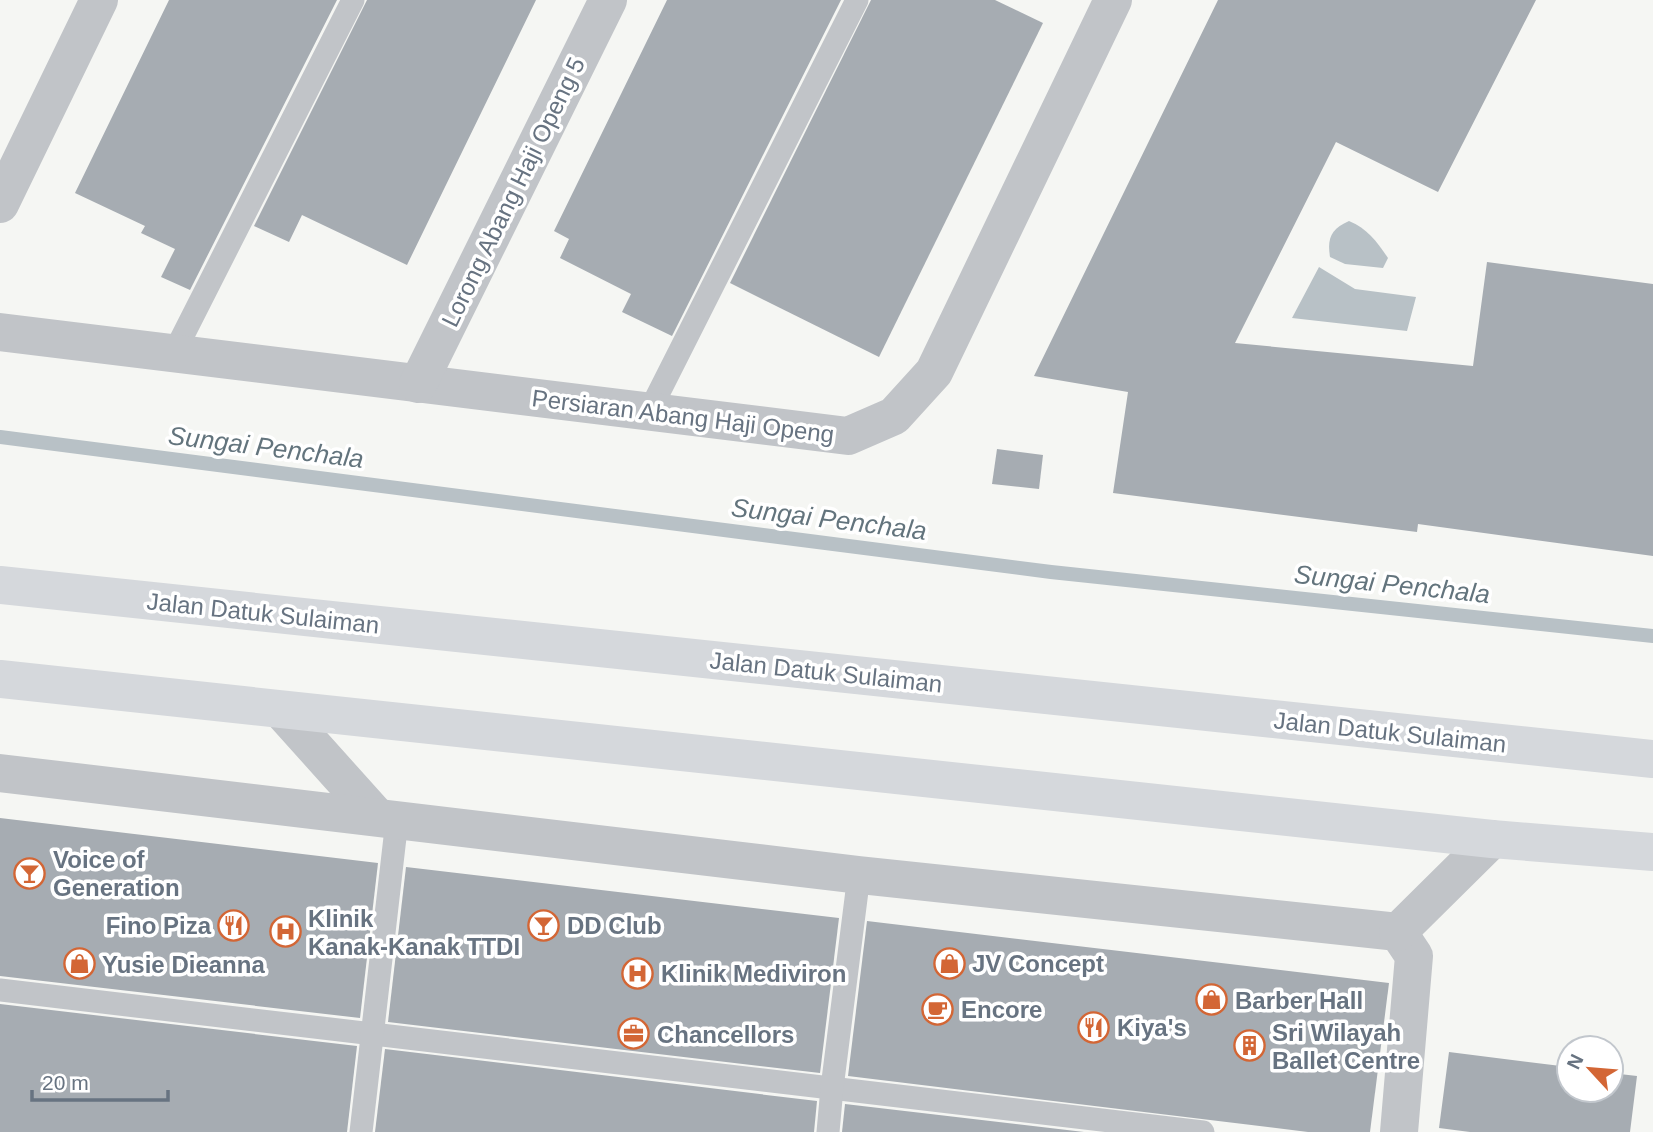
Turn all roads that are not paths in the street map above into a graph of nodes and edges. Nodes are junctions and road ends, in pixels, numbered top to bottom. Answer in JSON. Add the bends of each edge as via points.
{"nodes":[{"id":1,"x":99,"y":0,"type":"edge"},
{"id":2,"x":353,"y":0,"type":"edge"},
{"id":3,"x":608,"y":0,"type":"edge"},
{"id":4,"x":857,"y":0,"type":"edge"},
{"id":5,"x":1113,"y":0,"type":"edge"},
{"id":6,"x":0,"y":204,"type":"edge"},
{"id":7,"x":0,"y":332,"type":"edge"},
{"id":8,"x":174,"y":353,"type":"junction"},
{"id":9,"x":418,"y":384,"type":"junction"},
{"id":10,"x":649,"y":412,"type":"junction"},
{"id":11,"x":0,"y":585,"type":"edge"},
{"id":12,"x":0,"y":679,"type":"edge"},
{"id":13,"x":281,"y":710,"type":"junction"},
{"id":14,"x":1653,"y":759,"type":"edge"},
{"id":15,"x":0,"y":773,"type":"edge"},
{"id":16,"x":387,"y":819,"type":"junction"},
{"id":17,"x":1492,"y":839,"type":"junction"},
{"id":18,"x":1615,"y":849,"type":"junction"},
{"id":19,"x":1653,"y":852,"type":"edge"},
{"id":20,"x":1653,"y":868,"type":"edge"},
{"id":21,"x":859,"y":875,"type":"junction"},
{"id":22,"x":1398,"y":932,"type":"junction"},
{"id":23,"x":0,"y":990,"type":"edge"},
{"id":24,"x":373,"y":1034,"type":"junction"},
{"id":25,"x":832,"y":1088,"type":"junction"},
{"id":26,"x":361,"y":1132,"type":"edge"},
{"id":27,"x":828,"y":1132,"type":"edge"},
{"id":28,"x":1203,"y":1132,"type":"edge"},
{"id":29,"x":1399,"y":1132,"type":"edge"}],
"edges":[{"from":1,"to":6,"type":"street"},
{"from":2,"to":8,"type":"lane"},
{"from":3,"to":9,"type":"street","name":"Lorong Abang Haji Openg 5"},
{"from":4,"to":10,"type":"lane"},
{"from":5,"to":10,"type":"street","name":"Persiaran Abang Haji Openg","via":[[934,372],[894,416],[848,436]]},
{"from":7,"to":8,"type":"street","name":"Persiaran Abang Haji Openg"},
{"from":8,"to":9,"type":"street","name":"Persiaran Abang Haji Openg"},
{"from":9,"to":10,"type":"street","name":"Persiaran Abang Haji Openg"},
{"from":11,"to":14,"type":"main road","name":"Jalan Datuk Sulaiman"},
{"from":12,"to":13,"type":"main road"},
{"from":13,"to":16,"type":"street"},
{"from":13,"to":17,"type":"main road"},
{"from":15,"to":16,"type":"street"},
{"from":16,"to":21,"type":"street"},
{"from":16,"to":24,"type":"lane"},
{"from":17,"to":18,"type":"main road"},
{"from":17,"to":22,"type":"street"},
{"from":18,"to":19,"type":"main road"},
{"from":18,"to":20,"type":"main road"},
{"from":21,"to":22,"type":"street"},
{"from":21,"to":25,"type":"lane"},
{"from":22,"to":29,"type":"street","via":[[1415,956]]},
{"from":23,"to":24,"type":"lane"},
{"from":24,"to":25,"type":"lane"},
{"from":24,"to":26,"type":"lane"},
{"from":25,"to":27,"type":"lane"},
{"from":25,"to":28,"type":"lane"}]}
